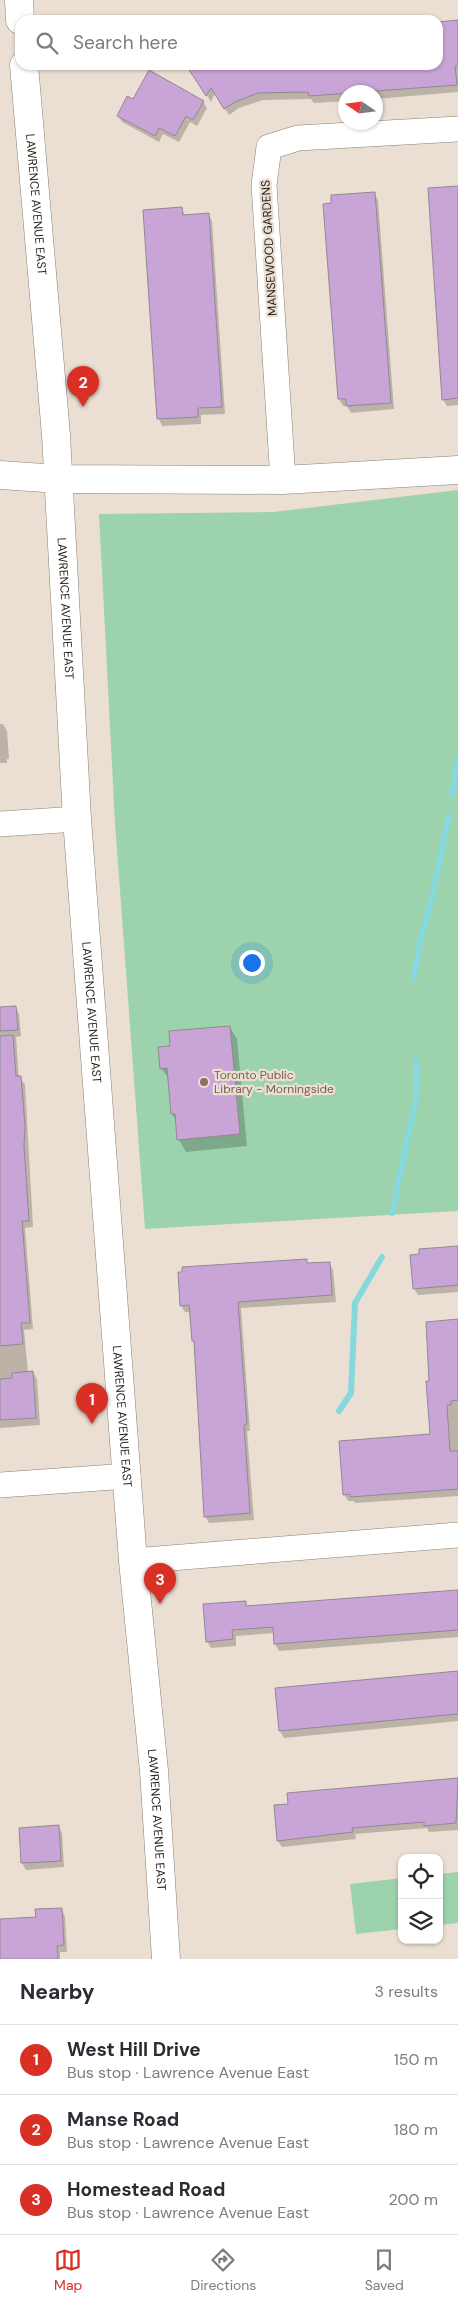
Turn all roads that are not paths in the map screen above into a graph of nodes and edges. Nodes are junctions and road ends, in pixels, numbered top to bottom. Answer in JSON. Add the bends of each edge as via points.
{"nodes":[{"id":1,"x":19,"y":0,"type":"edge"},
{"id":2,"x":20,"y":15,"type":"edge"},
{"id":3,"x":24,"y":70,"type":"edge"},
{"id":4,"x":458,"y":129,"type":"edge"},
{"id":5,"x":458,"y":470,"type":"edge"},
{"id":6,"x":0,"y":475,"type":"edge"},
{"id":7,"x":59,"y":479,"type":"junction"},
{"id":8,"x":283,"y":480,"type":"junction"},
{"id":9,"x":77,"y":819,"type":"junction"},
{"id":10,"x":0,"y":824,"type":"edge"},
{"id":11,"x":128,"y":1476,"type":"junction"},
{"id":12,"x":0,"y":1485,"type":"edge"},
{"id":13,"x":458,"y":1536,"type":"edge"},
{"id":14,"x":134,"y":1561,"type":"junction"},
{"id":15,"x":166,"y":1959,"type":"edge"}],
"edges":[{"from":1,"to":2,"type":"main road"},
{"from":3,"to":7,"type":"main road","name":"LAWRENCE AVENUE EAST"},
{"from":4,"to":8,"type":"street","name":"MANSEWOOD GARDENS","via":[[298,138],[269,147],[264,186]]},
{"from":5,"to":8,"type":"main road"},
{"from":6,"to":7,"type":"main road"},
{"from":7,"to":8,"type":"main road"},
{"from":7,"to":9,"type":"main road","name":"LAWRENCE AVENUE EAST"},
{"from":9,"to":10,"type":"street"},
{"from":9,"to":11,"type":"main road","name":"LAWRENCE AVENUE EAST"},
{"from":11,"to":12,"type":"street"},
{"from":11,"to":14,"type":"main road","name":"LAWRENCE AVENUE EAST"},
{"from":13,"to":14,"type":"street"},
{"from":14,"to":15,"type":"main road","name":"LAWRENCE AVENUE EAST","via":[[154,1771]]}]}
